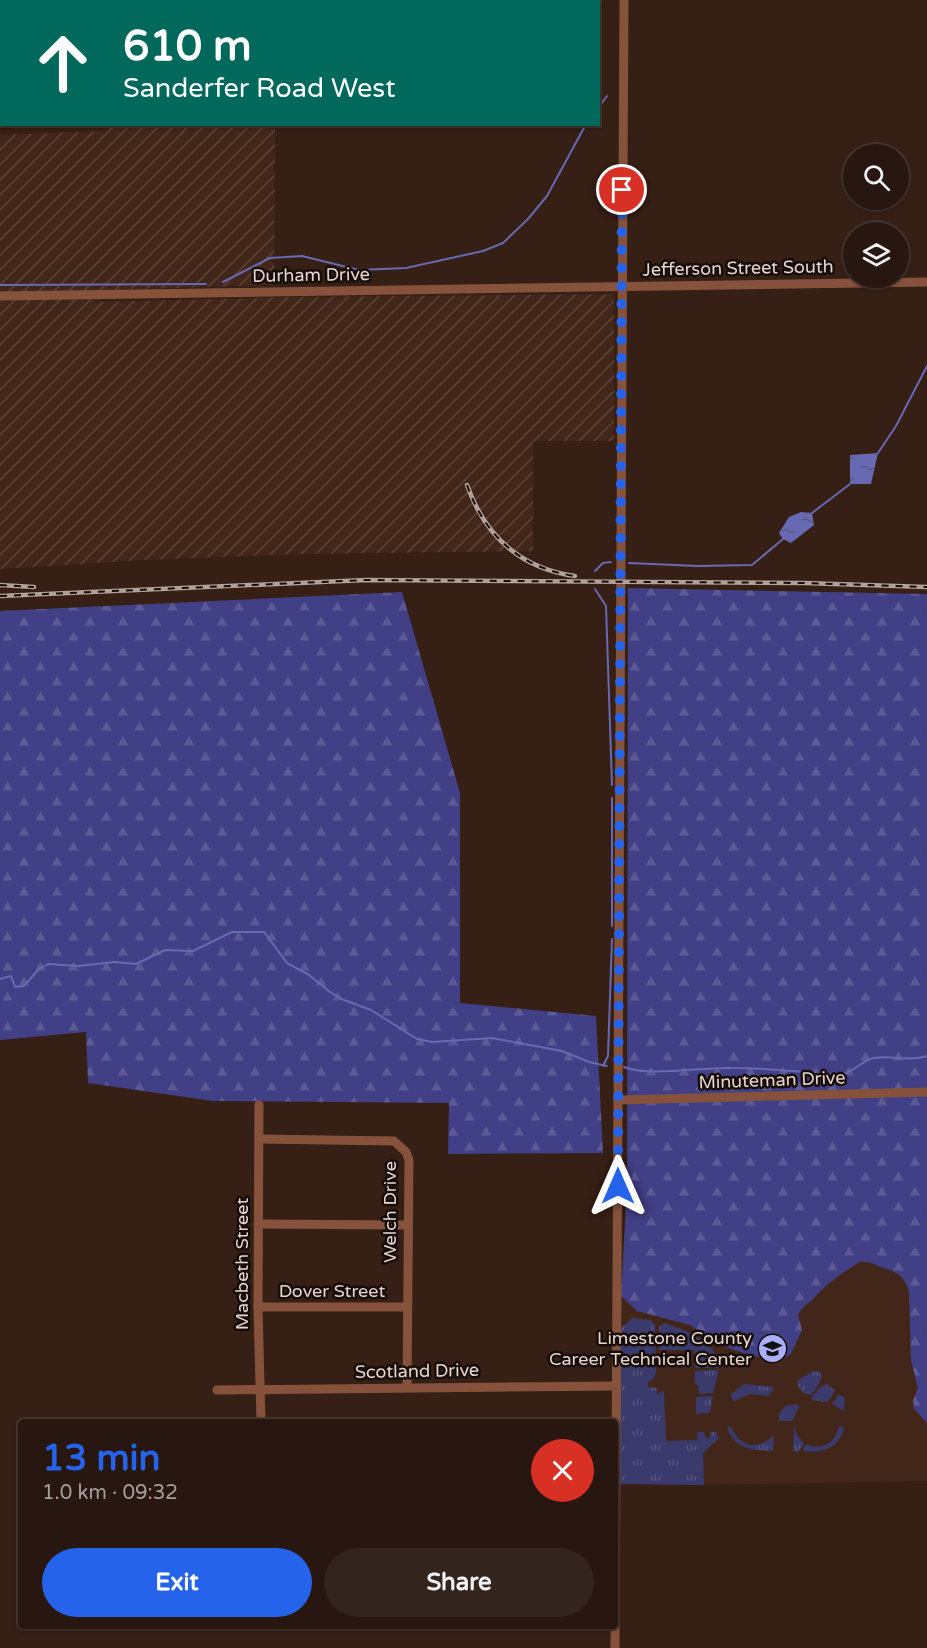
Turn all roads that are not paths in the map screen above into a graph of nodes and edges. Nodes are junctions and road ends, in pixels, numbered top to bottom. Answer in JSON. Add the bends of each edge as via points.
{"nodes":[{"id":1,"x":624,"y":0,"type":"edge"},
{"id":2,"x":927,"y":282,"type":"edge"},
{"id":3,"x":622,"y":286,"type":"junction"},
{"id":4,"x":0,"y":296,"type":"edge"},
{"id":5,"x":927,"y":1092,"type":"edge"},
{"id":6,"x":618,"y":1100,"type":"junction"},
{"id":7,"x":259,"y":1105,"type":"dead end"},
{"id":8,"x":259,"y":1139,"type":"junction"},
{"id":9,"x":258,"y":1224,"type":"junction"},
{"id":10,"x":407,"y":1225,"type":"junction"},
{"id":11,"x":258,"y":1307,"type":"junction"},
{"id":12,"x":406,"y":1307,"type":"junction"},
{"id":13,"x":617,"y":1386,"type":"junction"},
{"id":14,"x":407,"y":1387,"type":"junction"},
{"id":15,"x":261,"y":1389,"type":"junction"},
{"id":16,"x":217,"y":1390,"type":"dead end"},
{"id":17,"x":261,"y":1419,"type":"edge"},
{"id":18,"x":617,"y":1419,"type":"edge"},
{"id":19,"x":615,"y":1629,"type":"edge"},
{"id":20,"x":615,"y":1648,"type":"edge"}],
"edges":[{"from":1,"to":3,"type":"street"},
{"from":2,"to":3,"type":"street","name":"Jefferson Street South"},
{"from":3,"to":4,"type":"street","name":"Durham Drive"},
{"from":3,"to":6,"type":"street"},
{"from":5,"to":6,"type":"street","name":"Minuteman Drive"},
{"from":6,"to":13,"type":"street"},
{"from":7,"to":8,"type":"street","name":"Macbeth Street"},
{"from":8,"to":9,"type":"street","name":"Macbeth Street"},
{"from":8,"to":10,"type":"street","name":"Welch Drive","via":[[394,1141],[406,1152],[408,1160]]},
{"from":9,"to":10,"type":"street"},
{"from":9,"to":11,"type":"street","name":"Macbeth Street"},
{"from":10,"to":12,"type":"street","name":"Welch Drive"},
{"from":11,"to":12,"type":"street","name":"Dover Street"},
{"from":11,"to":15,"type":"street","name":"Macbeth Street"},
{"from":12,"to":14,"type":"street","name":"Welch Drive"},
{"from":13,"to":14,"type":"street","name":"Scotland Drive"},
{"from":13,"to":18,"type":"street"},
{"from":14,"to":15,"type":"street","name":"Scotland Drive"},
{"from":15,"to":16,"type":"street","name":"Scotland Drive"},
{"from":15,"to":17,"type":"street","name":"Macbeth Street"},
{"from":19,"to":20,"type":"street"}]}
